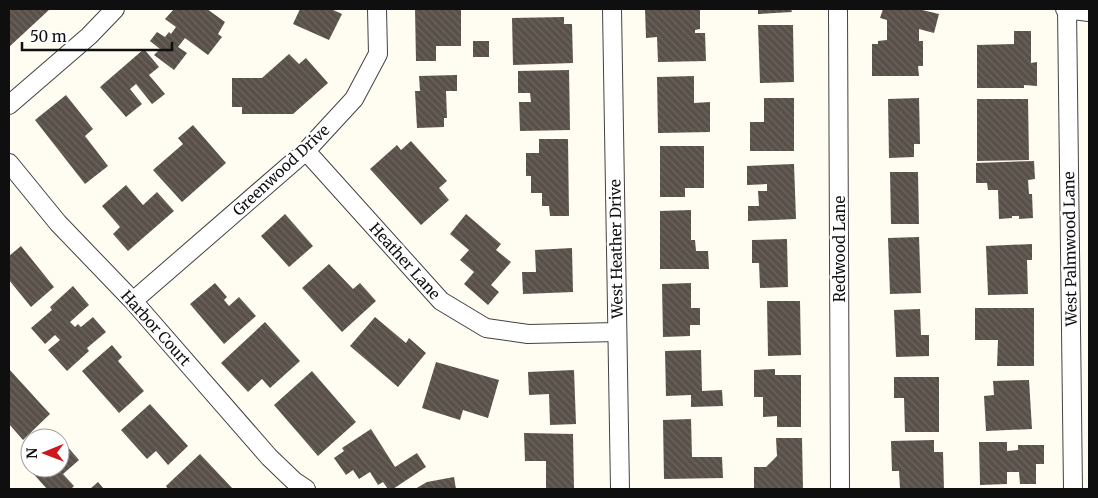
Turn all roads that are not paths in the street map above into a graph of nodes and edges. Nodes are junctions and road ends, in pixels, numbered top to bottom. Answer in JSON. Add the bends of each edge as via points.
{"nodes":[{"id":1,"x":115,"y":9,"type":"edge"},
{"id":2,"x":378,"y":9,"type":"edge"},
{"id":3,"x":612,"y":9,"type":"edge"},
{"id":4,"x":838,"y":9,"type":"edge"},
{"id":5,"x":1066,"y":9,"type":"edge"},
{"id":6,"x":1089,"y":12,"type":"edge"},
{"id":7,"x":9,"y":105,"type":"edge"},
{"id":8,"x":306,"y":151,"type":"junction"},
{"id":9,"x":9,"y":163,"type":"edge"},
{"id":10,"x":133,"y":301,"type":"junction"},
{"id":11,"x":617,"y":332,"type":"junction"},
{"id":12,"x":306,"y":489,"type":"edge"},
{"id":13,"x":620,"y":489,"type":"edge"},
{"id":14,"x":840,"y":489,"type":"edge"},
{"id":15,"x":1072,"y":489,"type":"edge"}],
"edges":[{"from":1,"to":7,"type":"street","via":[[89,36]]},
{"from":2,"to":8,"type":"street","name":"Greenwood Drive","via":[[378,54],[354,99]]},
{"from":3,"to":11,"type":"street","name":"West Heather Drive"},
{"from":4,"to":14,"type":"street","name":"Redwood Lane"},
{"from":5,"to":6,"type":"street"},
{"from":5,"to":15,"type":"street","name":"West Palmwood Lane"},
{"from":8,"to":10,"type":"street","name":"Greenwood Drive"},
{"from":8,"to":11,"type":"street","name":"Heather Lane","via":[[441,301],[486,328],[528,334]]},
{"from":9,"to":10,"type":"street","name":"Harbor Court","via":[[58,223]]},
{"from":10,"to":12,"type":"street","name":"Harbor Court","via":[[269,458]]},
{"from":11,"to":13,"type":"street","name":"West Heather Drive"}]}
